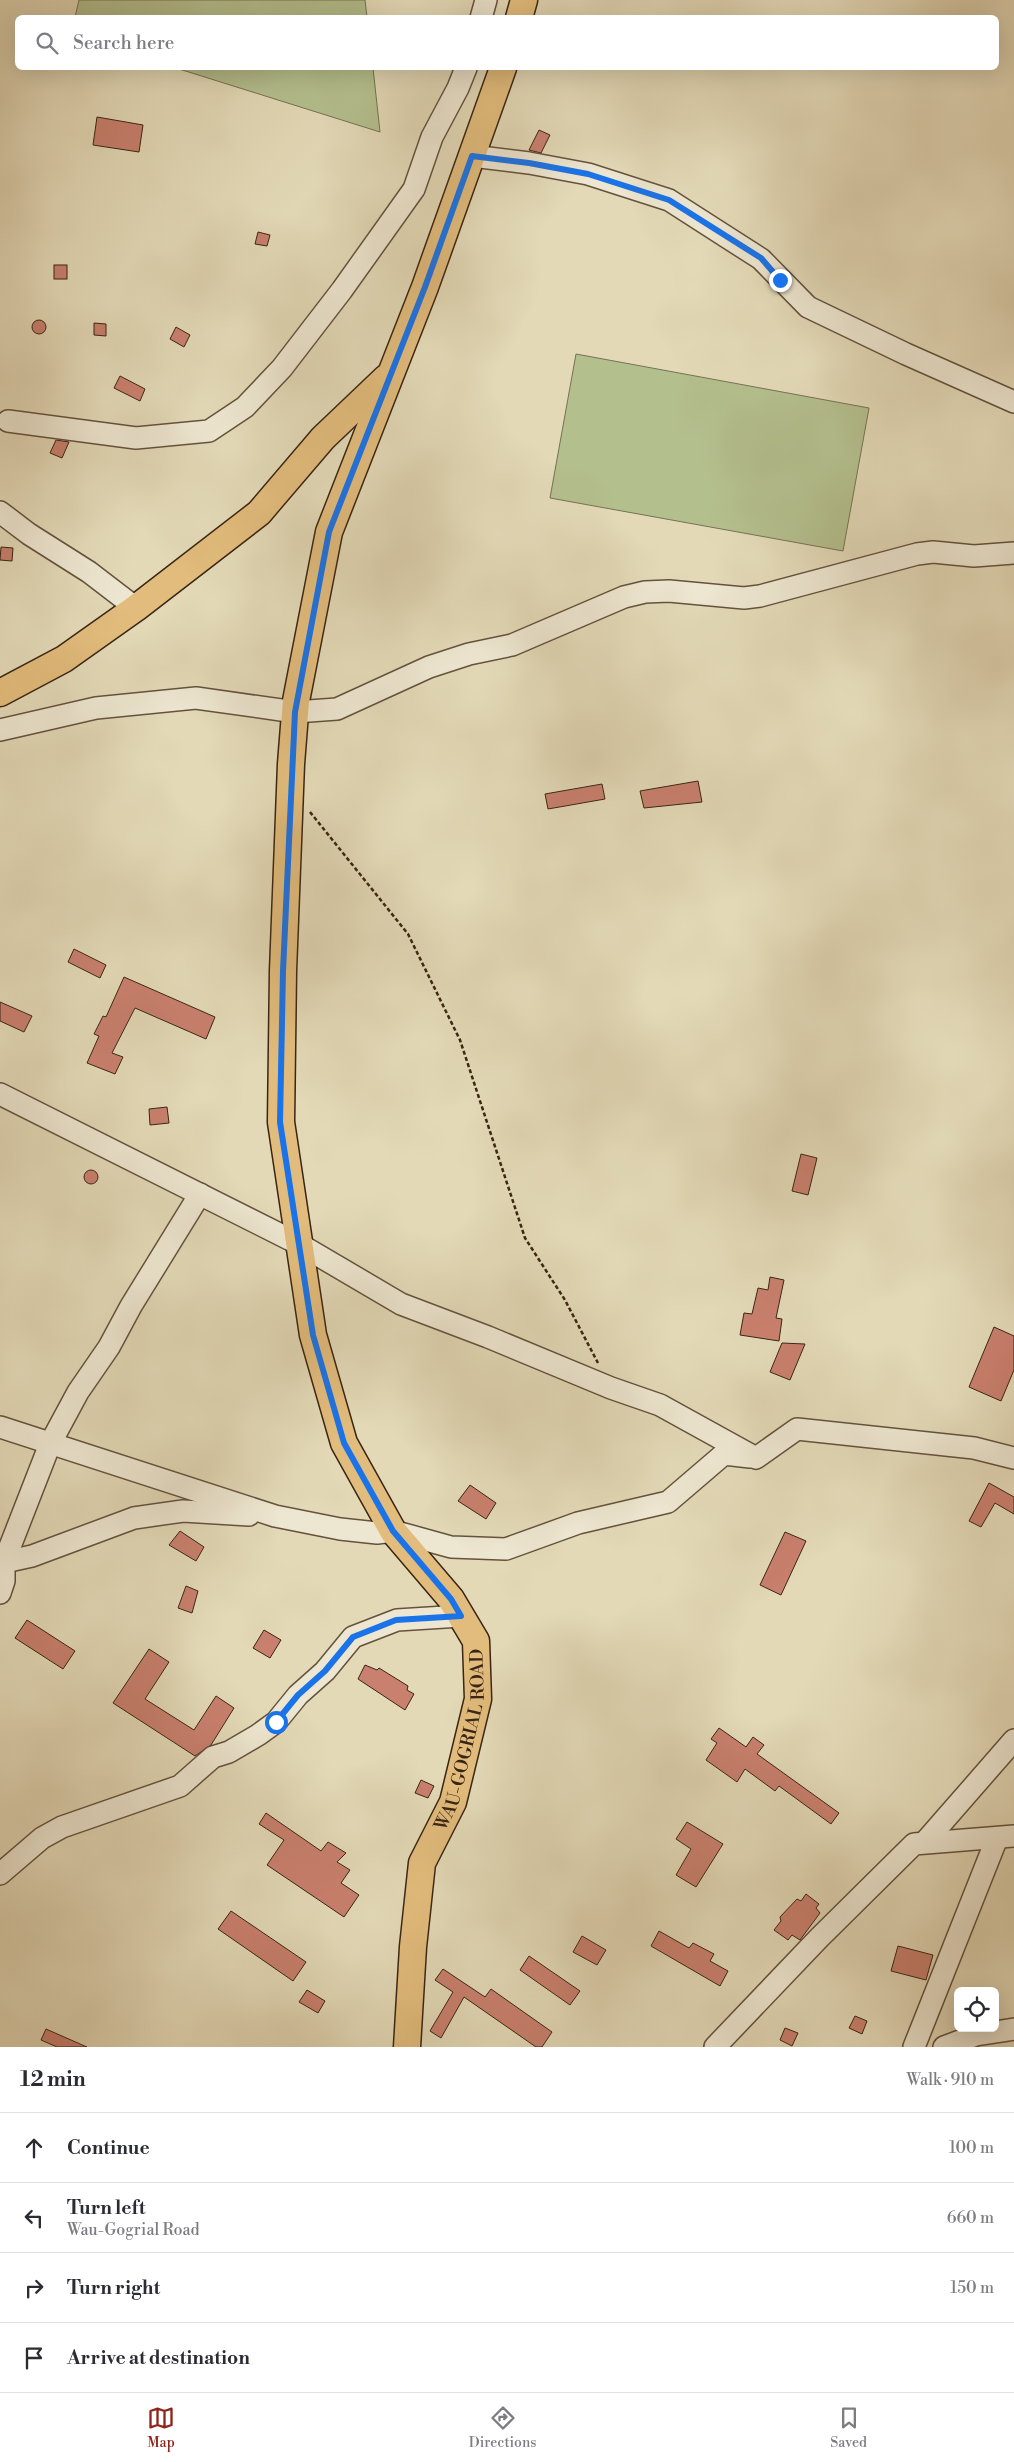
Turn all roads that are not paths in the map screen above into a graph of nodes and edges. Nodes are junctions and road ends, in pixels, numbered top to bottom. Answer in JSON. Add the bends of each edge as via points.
{"nodes":[{"id":1,"x":486,"y":0,"type":"edge"},
{"id":2,"x":524,"y":0,"type":"edge"},
{"id":3,"x":482,"y":15,"type":"edge"},
{"id":4,"x":520,"y":15,"type":"edge"},
{"id":5,"x":465,"y":70,"type":"edge"},
{"id":6,"x":502,"y":70,"type":"edge"},
{"id":7,"x":472,"y":156,"type":"junction"},
{"id":8,"x":391,"y":374,"type":"junction"},
{"id":9,"x":1014,"y":402,"type":"edge"},
{"id":10,"x":8,"y":421,"type":"dead end"},
{"id":11,"x":0,"y":512,"type":"edge"},
{"id":12,"x":1014,"y":553,"type":"edge"},
{"id":13,"x":136,"y":608,"type":"junction"},
{"id":14,"x":0,"y":693,"type":"edge"},
{"id":15,"x":295,"y":712,"type":"junction"},
{"id":16,"x":0,"y":730,"type":"edge"},
{"id":17,"x":0,"y":1094,"type":"edge"},
{"id":18,"x":200,"y":1194,"type":"junction"},
{"id":19,"x":299,"y":1244,"type":"junction"},
{"id":20,"x":0,"y":1427,"type":"edge"},
{"id":21,"x":50,"y":1444,"type":"junction"},
{"id":22,"x":756,"y":1458,"type":"junction"},
{"id":23,"x":1014,"y":1458,"type":"edge"},
{"id":24,"x":275,"y":1516,"type":"junction"},
{"id":25,"x":393,"y":1531,"type":"junction"},
{"id":26,"x":2,"y":1562,"type":"edge"},
{"id":27,"x":0,"y":1593,"type":"edge"},
{"id":28,"x":461,"y":1616,"type":"junction"},
{"id":29,"x":1014,"y":1740,"type":"edge"},
{"id":30,"x":1006,"y":1837,"type":"edge"},
{"id":31,"x":925,"y":1842,"type":"junction"},
{"id":32,"x":0,"y":1874,"type":"edge"},
{"id":33,"x":1014,"y":2029,"type":"edge"},
{"id":34,"x":407,"y":2047,"type":"edge"},
{"id":35,"x":715,"y":2047,"type":"edge"},
{"id":36,"x":914,"y":2047,"type":"edge"},
{"id":37,"x":944,"y":2047,"type":"edge"}],
"edges":[{"from":1,"to":3,"type":"street"},
{"from":2,"to":4,"type":"main road"},
{"from":5,"to":10,"type":"street","via":[[432,137],[414,189],[288,360],[245,407],[209,431],[136,438]]},
{"from":6,"to":7,"type":"main road","name":"WAU-GOGRIAL ROAD"},
{"from":7,"to":8,"type":"main road","name":"WAU-GOGRIAL ROAD"},
{"from":7,"to":9,"type":"street","via":[[588,174],[669,200],[761,258],[808,307]]},
{"from":8,"to":13,"type":"main road","via":[[323,438],[259,513]]},
{"from":8,"to":15,"type":"main road","name":"WAU-GOGRIAL ROAD","via":[[329,532]]},
{"from":11,"to":13,"type":"street"},
{"from":12,"to":15,"type":"street","via":[[974,556],[933,552],[917,554],[744,598],[669,590],[645,592],[624,597],[512,645],[429,667],[337,709]]},
{"from":13,"to":14,"type":"main road","via":[[64,659]]},
{"from":15,"to":16,"type":"street","via":[[196,698],[96,708]]},
{"from":15,"to":19,"type":"main road","name":"WAU-GOGRIAL ROAD","via":[[280,1122]]},
{"from":17,"to":18,"type":"street"},
{"from":18,"to":19,"type":"street"},
{"from":18,"to":21,"type":"street","via":[[109,1347],[78,1392]]},
{"from":19,"to":22,"type":"street","via":[[401,1304],[660,1405]]},
{"from":19,"to":25,"type":"main road","name":"WAU-GOGRIAL ROAD","via":[[313,1335],[344,1443]]},
{"from":20,"to":21,"type":"street"},
{"from":21,"to":24,"type":"street"},
{"from":21,"to":26,"type":"street"},
{"from":22,"to":23,"type":"street","via":[[797,1429],[974,1448]]},
{"from":22,"to":25,"type":"street","via":[[724,1454],[668,1502],[578,1523],[506,1549],[451,1547]]},
{"from":24,"to":25,"type":"street","via":[[377,1533]]},
{"from":24,"to":26,"type":"street","via":[[183,1511],[134,1518],[32,1556]]},
{"from":25,"to":28,"type":"main road","name":"WAU-GOGRIAL ROAD","via":[[451,1599]]},
{"from":26,"to":27,"type":"street","via":[[4,1581]]},
{"from":28,"to":32,"type":"street","via":[[396,1620],[353,1637],[276,1722],[258,1735],[213,1757],[180,1786],[62,1827],[42,1838]]},
{"from":28,"to":34,"type":"main road","name":"WAU-GOGRIAL ROAD","via":[[476,1641],[478,1699],[453,1802],[422,1863],[412,1946]]},
{"from":29,"to":31,"type":"street"},
{"from":30,"to":31,"type":"street"},
{"from":30,"to":36,"type":"street"},
{"from":31,"to":35,"type":"street","via":[[914,1844]]},
{"from":33,"to":37,"type":"street","via":[[976,2034]]}]}
